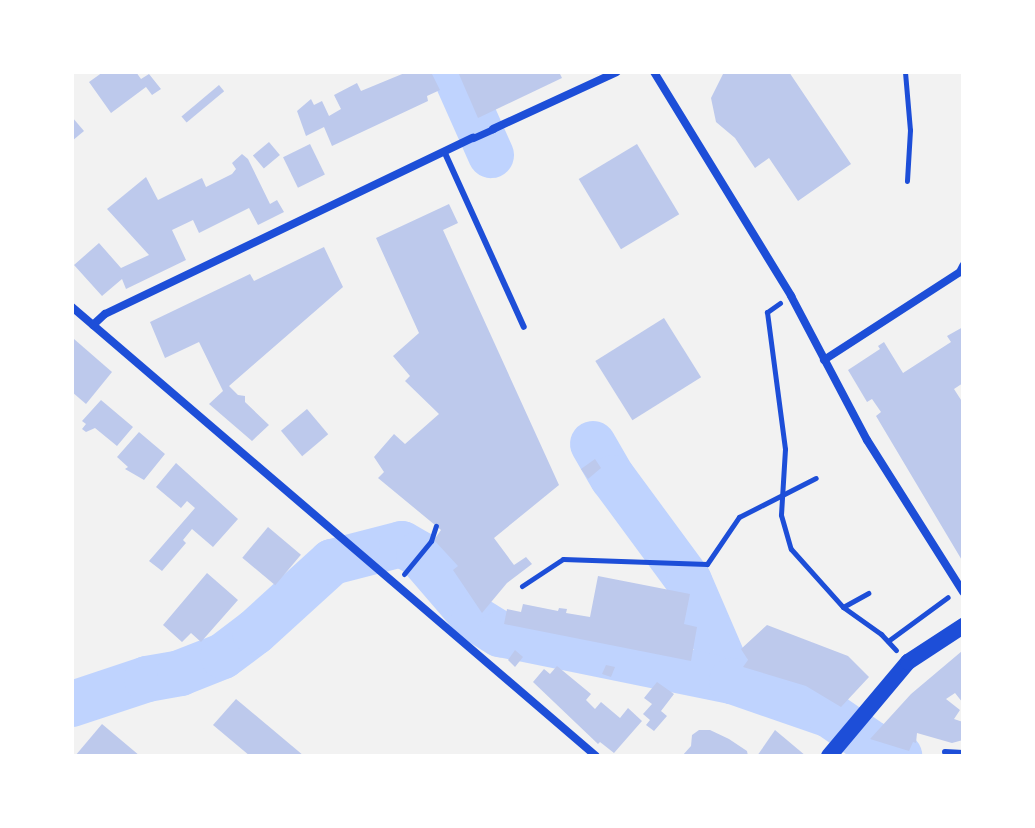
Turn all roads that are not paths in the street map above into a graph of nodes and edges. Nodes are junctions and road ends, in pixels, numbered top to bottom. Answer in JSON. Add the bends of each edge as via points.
{"nodes":[{"id":1,"x":617,"y":72,"type":"edge"},
{"id":2,"x":654,"y":72,"type":"edge"},
{"id":3,"x":493,"y":129,"type":"joint"},
{"id":4,"x":473,"y":138,"type":"joint"},
{"id":5,"x":444,"y":151,"type":"junction"},
{"id":6,"x":963,"y":266,"type":"edge"},
{"id":7,"x":72,"y":307,"type":"edge"},
{"id":8,"x":93,"y":325,"type":"junction"},
{"id":9,"x":524,"y":327,"type":"dead end"},
{"id":10,"x":824,"y":360,"type":"junction"},
{"id":11,"x":961,"y":591,"type":"edge"},
{"id":12,"x":963,"y":626,"type":"edge"},
{"id":13,"x":945,"y":752,"type":"dead end"},
{"id":14,"x":963,"y":753,"type":"edge"},
{"id":15,"x":596,"y":756,"type":"edge"},
{"id":16,"x":829,"y":756,"type":"edge"}],
"edges":[{"from":1,"to":3,"type":"street"},
{"from":2,"to":10,"type":"street","via":[[791,296]]},
{"from":3,"to":4,"type":"street"},
{"from":4,"to":5,"type":"street"},
{"from":5,"to":8,"type":"street","via":[[105,314]]},
{"from":5,"to":9,"type":"lane"},
{"from":6,"to":10,"type":"street"},
{"from":7,"to":8,"type":"street"},
{"from":8,"to":15,"type":"street"},
{"from":10,"to":11,"type":"street"},
{"from":12,"to":16,"type":"main road","via":[[908,662]]},
{"from":13,"to":14,"type":"lane"}]}
